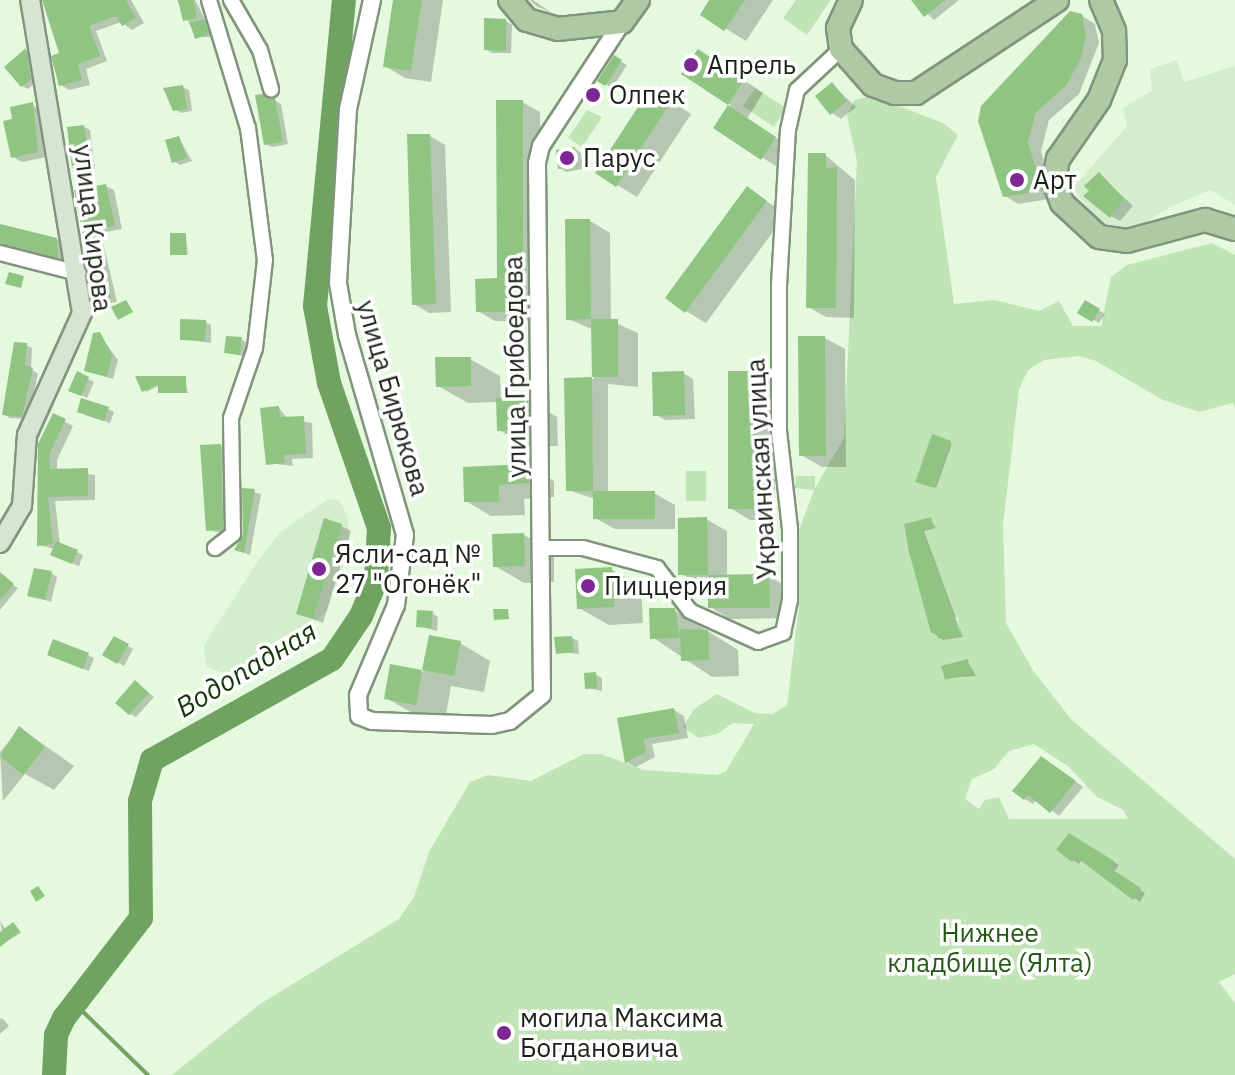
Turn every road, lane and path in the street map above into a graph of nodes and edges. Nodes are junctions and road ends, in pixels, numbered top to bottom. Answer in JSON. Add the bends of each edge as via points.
{"nodes":[{"id":1,"x":30,"y":0,"type":"edge"},
{"id":2,"x":209,"y":0,"type":"edge"},
{"id":3,"x":231,"y":0,"type":"edge"},
{"id":4,"x":372,"y":0,"type":"edge"},
{"id":5,"x":510,"y":0,"type":"edge"},
{"id":6,"x":638,"y":0,"type":"edge"},
{"id":7,"x":851,"y":0,"type":"edge"},
{"id":8,"x":1057,"y":0,"type":"edge"},
{"id":9,"x":1101,"y":0,"type":"edge"},
{"id":10,"x":622,"y":22,"type":"junction"},
{"id":11,"x":841,"y":49,"type":"junction"},
{"id":12,"x":271,"y":89,"type":"dead end"},
{"id":13,"x":1235,"y":229,"type":"edge"},
{"id":14,"x":0,"y":253,"type":"edge"},
{"id":15,"x":78,"y":273,"type":"junction"},
{"id":16,"x":0,"y":543,"type":"edge"},
{"id":17,"x":215,"y":548,"type":"dead end"},
{"id":18,"x":543,"y":548,"type":"junction"},
{"id":19,"x":510,"y":721,"type":"joint"}],
"edges":[{"from":1,"to":15,"type":"main road","name":"улица Кирова"},
{"from":2,"to":17,"type":"street","via":[[248,128],[265,260],[255,348],[231,418],[233,534]]},
{"from":3,"to":12,"type":"street","via":[[260,50]]},
{"from":4,"to":19,"type":"street","name":"улица Бирюкова","via":[[348,109],[338,283],[347,335],[400,509],[406,555],[385,639],[356,707],[359,716],[372,721],[468,726]]},
{"from":5,"to":10,"type":"main road","via":[[527,20],[558,29]]},
{"from":6,"to":10,"type":"main road"},
{"from":7,"to":11,"type":"main road","via":[[838,28]]},
{"from":8,"to":11,"type":"main road","via":[[916,93],[873,85]]},
{"from":9,"to":13,"type":"main road","via":[[1114,31],[1115,60],[1099,100],[1058,159],[1054,182],[1062,203],[1099,237],[1127,241],[1205,220]]},
{"from":10,"to":18,"type":"street","name":"улица Грибоедова","via":[[541,146],[537,163]]},
{"from":11,"to":18,"type":"street","name":"Украинская улица","via":[[797,90],[788,130],[779,285],[779,431],[790,529],[790,600],[783,633],[758,642],[690,611],[657,568],[583,548]]},
{"from":14,"to":15,"type":"street"},
{"from":15,"to":16,"type":"main road","name":"улица Кирова","via":[[79,328],[27,435],[22,506]]},
{"from":18,"to":19,"type":"street","name":"улица Грибоедова","via":[[542,695]]}]}
